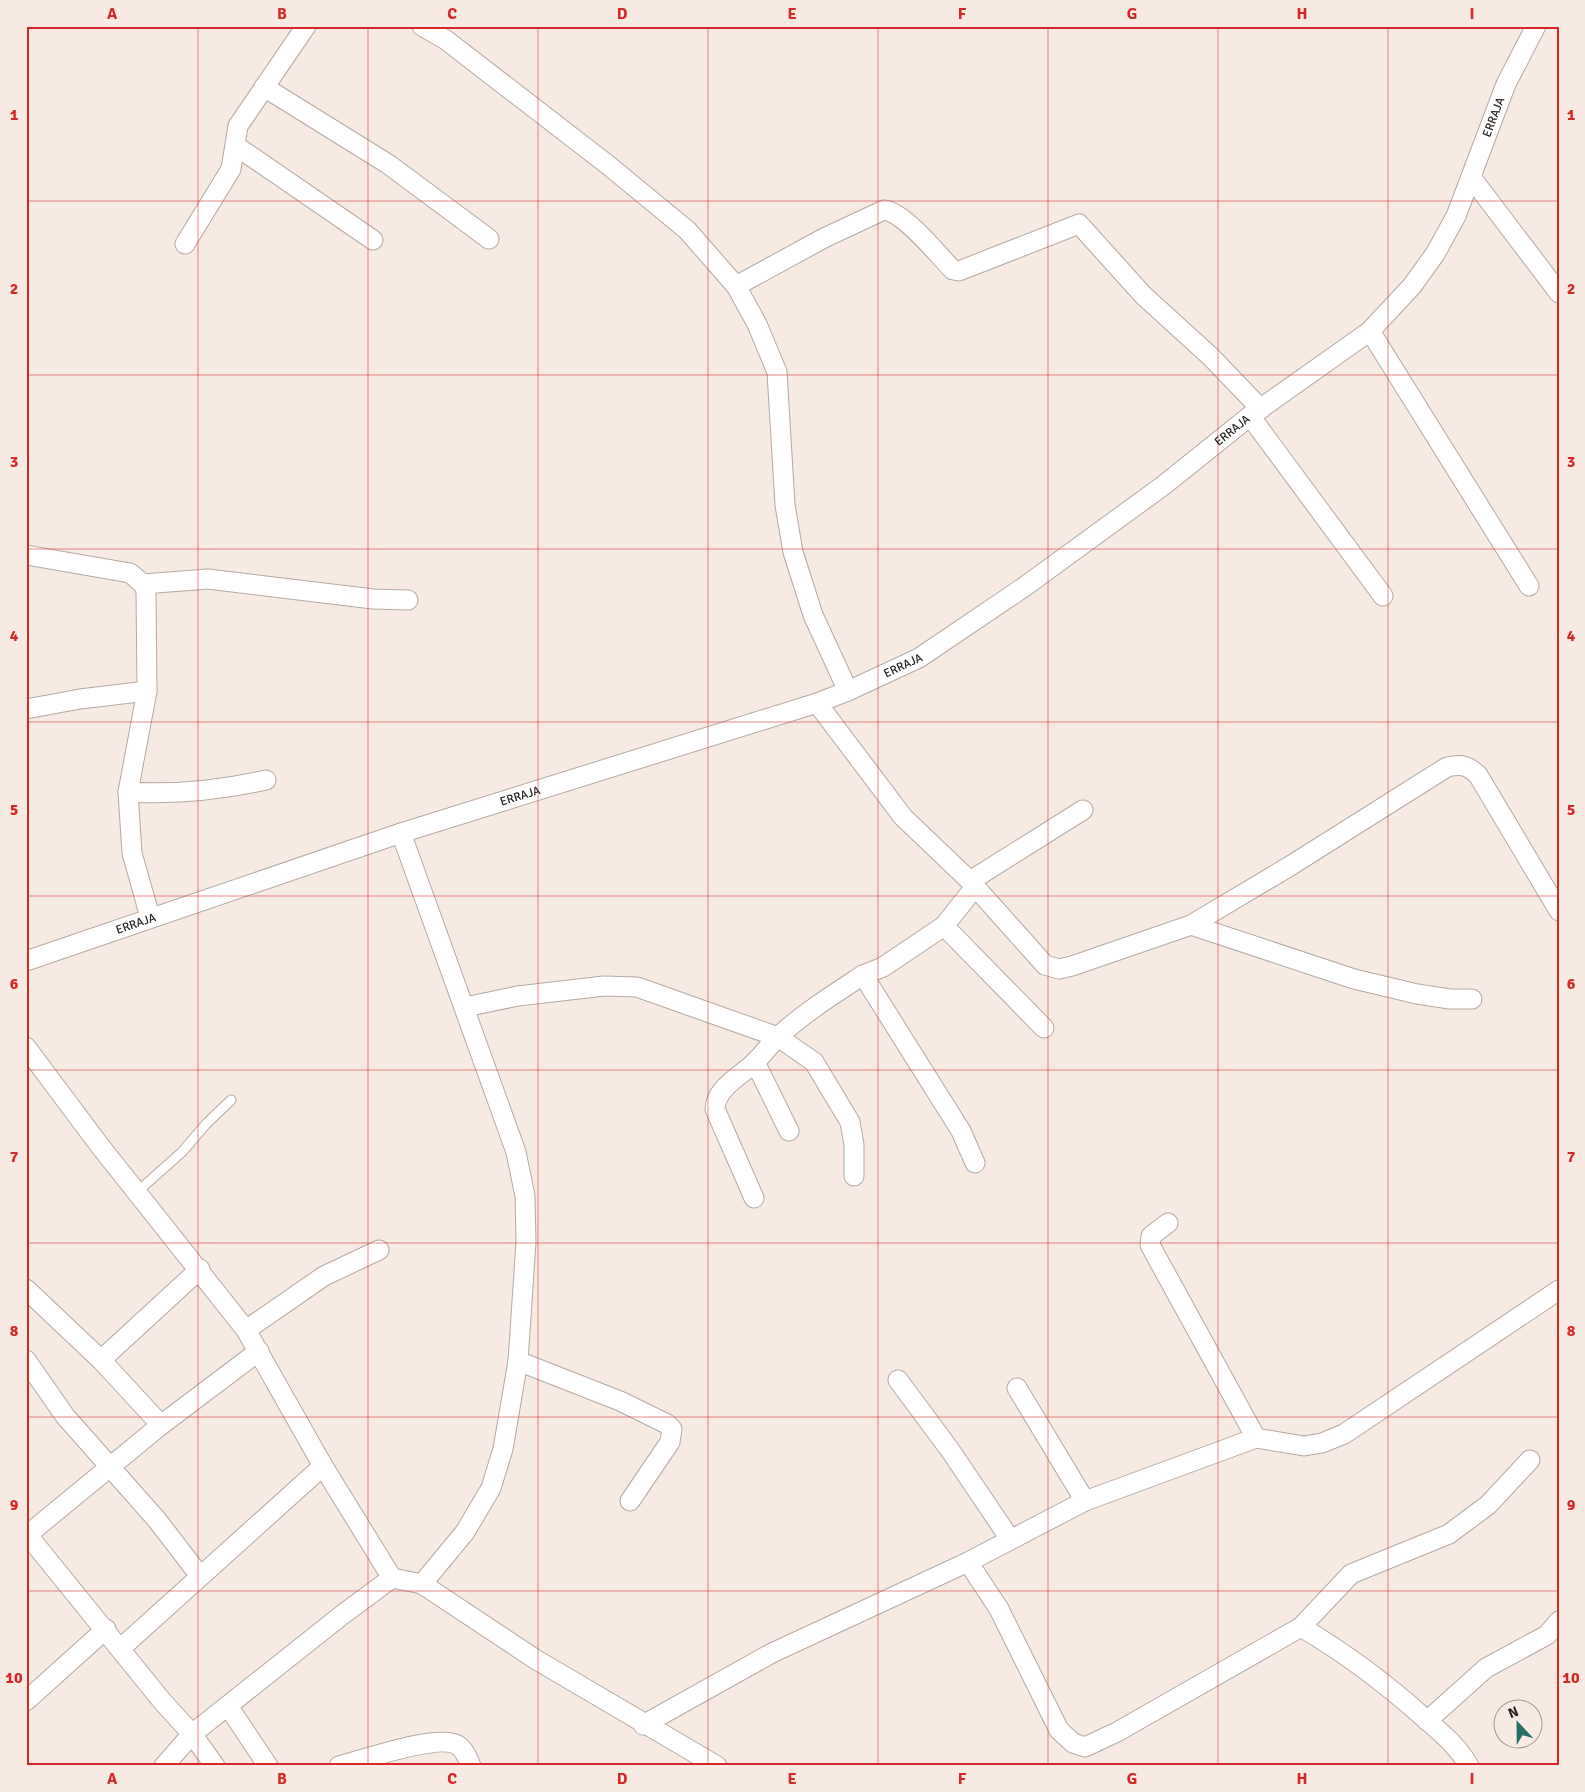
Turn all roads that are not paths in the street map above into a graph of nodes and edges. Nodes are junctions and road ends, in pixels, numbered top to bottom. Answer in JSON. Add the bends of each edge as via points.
{"nodes":[{"id":1,"x":306,"y":26,"type":"edge"},
{"id":2,"x":422,"y":26,"type":"edge"},
{"id":3,"x":1536,"y":26,"type":"edge"},
{"id":4,"x":264,"y":87,"type":"junction"},
{"id":5,"x":236,"y":146,"type":"junction"},
{"id":6,"x":1471,"y":177,"type":"junction"},
{"id":7,"x":489,"y":239,"type":"dead end"},
{"id":8,"x":373,"y":240,"type":"dead end"},
{"id":9,"x":185,"y":244,"type":"dead end"},
{"id":10,"x":736,"y":286,"type":"junction"},
{"id":11,"x":1559,"y":294,"type":"edge"},
{"id":12,"x":1370,"y":331,"type":"junction"},
{"id":13,"x":1256,"y":413,"type":"junction"},
{"id":14,"x":26,"y":555,"type":"edge"},
{"id":15,"x":143,"y":584,"type":"junction"},
{"id":16,"x":1529,"y":586,"type":"dead end"},
{"id":17,"x":1383,"y":596,"type":"dead end"},
{"id":18,"x":408,"y":600,"type":"dead end"},
{"id":19,"x":147,"y":691,"type":"junction"},
{"id":20,"x":848,"y":691,"type":"junction"},
{"id":21,"x":817,"y":703,"type":"junction"},
{"id":22,"x":26,"y":709,"type":"edge"},
{"id":23,"x":266,"y":780,"type":"dead end"},
{"id":24,"x":128,"y":792,"type":"junction"},
{"id":25,"x":1083,"y":810,"type":"dead end"},
{"id":26,"x":401,"y":833,"type":"junction"},
{"id":27,"x":973,"y":884,"type":"junction"},
{"id":28,"x":1559,"y":911,"type":"edge"},
{"id":29,"x":150,"y":917,"type":"junction"},
{"id":30,"x":1191,"y":925,"type":"junction"},
{"id":31,"x":944,"y":926,"type":"junction"},
{"id":32,"x":26,"y":961,"type":"edge"},
{"id":33,"x":863,"y":975,"type":"junction"},
{"id":34,"x":1472,"y":999,"type":"dead end"},
{"id":35,"x":465,"y":1007,"type":"junction"},
{"id":36,"x":1044,"y":1028,"type":"dead end"},
{"id":37,"x":778,"y":1037,"type":"junction"},
{"id":38,"x":26,"y":1048,"type":"edge"},
{"id":39,"x":755,"y":1062,"type":"junction"},
{"id":40,"x":231,"y":1100,"type":"dead end"},
{"id":41,"x":789,"y":1131,"type":"dead end"},
{"id":42,"x":975,"y":1163,"type":"dead end"},
{"id":43,"x":854,"y":1176,"type":"dead end"},
{"id":44,"x":137,"y":1192,"type":"junction"},
{"id":45,"x":754,"y":1198,"type":"dead end"},
{"id":46,"x":1168,"y":1223,"type":"dead end"},
{"id":47,"x":379,"y":1250,"type":"dead end"},
{"id":48,"x":200,"y":1269,"type":"junction"},
{"id":49,"x":26,"y":1289,"type":"edge"},
{"id":50,"x":1559,"y":1290,"type":"edge"},
{"id":51,"x":246,"y":1330,"type":"junction"},
{"id":52,"x":259,"y":1351,"type":"junction"},
{"id":53,"x":26,"y":1360,"type":"edge"},
{"id":54,"x":101,"y":1360,"type":"junction"},
{"id":55,"x":518,"y":1361,"type":"junction"},
{"id":56,"x":898,"y":1380,"type":"dead end"},
{"id":57,"x":1017,"y":1388,"type":"dead end"},
{"id":58,"x":161,"y":1425,"type":"junction"},
{"id":59,"x":1256,"y":1438,"type":"junction"},
{"id":60,"x":1530,"y":1460,"type":"dead end"},
{"id":61,"x":111,"y":1466,"type":"junction"},
{"id":62,"x":323,"y":1466,"type":"junction"},
{"id":63,"x":630,"y":1501,"type":"dead end"},
{"id":64,"x":1086,"y":1501,"type":"junction"},
{"id":65,"x":27,"y":1535,"type":"edge"},
{"id":66,"x":1010,"y":1539,"type":"junction"},
{"id":67,"x":968,"y":1562,"type":"junction"},
{"id":68,"x":200,"y":1576,"type":"junction"},
{"id":69,"x":392,"y":1578,"type":"junction"},
{"id":70,"x":422,"y":1584,"type":"junction"},
{"id":71,"x":1559,"y":1621,"type":"edge"},
{"id":72,"x":1301,"y":1627,"type":"junction"},
{"id":73,"x":106,"y":1630,"type":"junction"},
{"id":74,"x":121,"y":1648,"type":"junction"},
{"id":75,"x":26,"y":1701,"type":"edge"},
{"id":76,"x":228,"y":1706,"type":"junction"},
{"id":77,"x":1428,"y":1721,"type":"junction"},
{"id":78,"x":644,"y":1725,"type":"junction"},
{"id":79,"x":192,"y":1734,"type":"junction"},
{"id":80,"x":164,"y":1766,"type":"edge"},
{"id":81,"x":215,"y":1766,"type":"edge"},
{"id":82,"x":268,"y":1766,"type":"edge"},
{"id":83,"x":339,"y":1766,"type":"edge"},
{"id":84,"x":471,"y":1766,"type":"edge"},
{"id":85,"x":717,"y":1766,"type":"edge"},
{"id":86,"x":1469,"y":1766,"type":"edge"}],
"edges":[{"from":1,"to":4,"type":"street"},
{"from":2,"to":10,"type":"street","via":[[446,40],[686,230]]},
{"from":3,"to":6,"type":"street","name":"ERRAJA","via":[[1506,84]]},
{"from":4,"to":5,"type":"street","via":[[238,126]]},
{"from":4,"to":7,"type":"street","via":[[388,164]]},
{"from":5,"to":8,"type":"street"},
{"from":5,"to":9,"type":"street","via":[[231,169]]},
{"from":6,"to":11,"type":"street"},
{"from":6,"to":12,"type":"street","name":"ERRAJA","via":[[1436,254],[1412,286]]},
{"from":10,"to":13,"type":"street","via":[[824,238],[884,210],[906,223],[952,270],[959,271],[1079,224],[1143,295],[1212,357]]},
{"from":10,"to":20,"type":"street","via":[[757,324],[777,372],[786,505],[793,552],[813,615]]},
{"from":12,"to":13,"type":"street","name":"ERRAJA"},
{"from":12,"to":16,"type":"street"},
{"from":13,"to":17,"type":"street"},
{"from":13,"to":20,"type":"street","name":"ERRAJA","via":[[1024,587],[919,658]]},
{"from":14,"to":15,"type":"street","via":[[130,573]]},
{"from":15,"to":18,"type":"street","via":[[208,579],[373,599]]},
{"from":15,"to":19,"type":"street","via":[[147,598]]},
{"from":19,"to":22,"type":"street"},
{"from":19,"to":24,"type":"street"},
{"from":20,"to":21,"type":"street","name":"ERRAJA"},
{"from":21,"to":26,"type":"street","name":"ERRAJA"},
{"from":21,"to":27,"type":"street","via":[[903,817]]},
{"from":23,"to":24,"type":"street","via":[[225,789]]},
{"from":24,"to":29,"type":"street","via":[[132,853]]},
{"from":25,"to":27,"type":"street"},
{"from":26,"to":29,"type":"street","name":"ERRAJA"},
{"from":26,"to":35,"type":"street"},
{"from":27,"to":30,"type":"street","via":[[1040,960],[1059,969]]},
{"from":27,"to":31,"type":"street"},
{"from":28,"to":30,"type":"street","via":[[1478,776],[1461,764],[1447,768]]},
{"from":29,"to":32,"type":"street","name":"ERRAJA"},
{"from":30,"to":34,"type":"street","via":[[1354,979],[1450,1000]]},
{"from":31,"to":33,"type":"street","via":[[883,967]]},
{"from":31,"to":36,"type":"street"},
{"from":33,"to":37,"type":"street","via":[[815,1006]]},
{"from":33,"to":42,"type":"street","via":[[961,1131]]},
{"from":35,"to":37,"type":"street","via":[[518,996],[604,986],[637,987]]},
{"from":35,"to":55,"type":"street","via":[[516,1152],[524,1196],[526,1242]]},
{"from":37,"to":39,"type":"street"},
{"from":37,"to":43,"type":"street","via":[[814,1062],[850,1122]]},
{"from":38,"to":44,"type":"street"},
{"from":39,"to":41,"type":"street"},
{"from":39,"to":45,"type":"street","via":[[722,1090],[715,1109]]},
{"from":40,"to":44,"type":"lane","via":[[182,1152]]},
{"from":44,"to":48,"type":"street"},
{"from":46,"to":59,"type":"street","via":[[1151,1236],[1150,1245]]},
{"from":47,"to":51,"type":"street","via":[[324,1276]]},
{"from":48,"to":51,"type":"street"},
{"from":48,"to":54,"type":"street"},
{"from":49,"to":54,"type":"street"},
{"from":50,"to":59,"type":"street","via":[[1344,1434],[1304,1446]]},
{"from":51,"to":52,"type":"street"},
{"from":52,"to":58,"type":"street"},
{"from":52,"to":62,"type":"street"},
{"from":53,"to":61,"type":"street","via":[[66,1416]]},
{"from":54,"to":58,"type":"street"},
{"from":55,"to":63,"type":"street","via":[[626,1404],[672,1429],[670,1442]]},
{"from":55,"to":70,"type":"street","via":[[505,1440],[491,1488],[465,1532]]},
{"from":56,"to":66,"type":"street"},
{"from":57,"to":64,"type":"street"},
{"from":58,"to":61,"type":"street"},
{"from":59,"to":64,"type":"street"},
{"from":60,"to":72,"type":"street","via":[[1488,1505],[1449,1534],[1351,1574]]},
{"from":61,"to":65,"type":"street"},
{"from":61,"to":68,"type":"street"},
{"from":62,"to":68,"type":"street"},
{"from":62,"to":69,"type":"street"},
{"from":64,"to":66,"type":"street"},
{"from":65,"to":73,"type":"street"},
{"from":66,"to":67,"type":"street"},
{"from":67,"to":72,"type":"street","via":[[999,1609],[1059,1730],[1084,1747],[1117,1732]]},
{"from":67,"to":78,"type":"street","via":[[772,1653]]},
{"from":68,"to":74,"type":"street"},
{"from":69,"to":70,"type":"street"},
{"from":69,"to":76,"type":"street"},
{"from":70,"to":78,"type":"street","via":[[535,1659]]},
{"from":71,"to":77,"type":"street","via":[[1547,1634],[1486,1668]]},
{"from":72,"to":77,"type":"street","via":[[1385,1684]]},
{"from":73,"to":74,"type":"street"},
{"from":73,"to":75,"type":"street"},
{"from":74,"to":79,"type":"street"},
{"from":76,"to":79,"type":"street"},
{"from":76,"to":82,"type":"street"},
{"from":77,"to":86,"type":"street","via":[[1462,1753]]},
{"from":78,"to":85,"type":"street"},
{"from":79,"to":80,"type":"street"},
{"from":79,"to":81,"type":"street"},
{"from":83,"to":84,"type":"street","via":[[420,1744],[446,1741],[460,1746]]}]}
